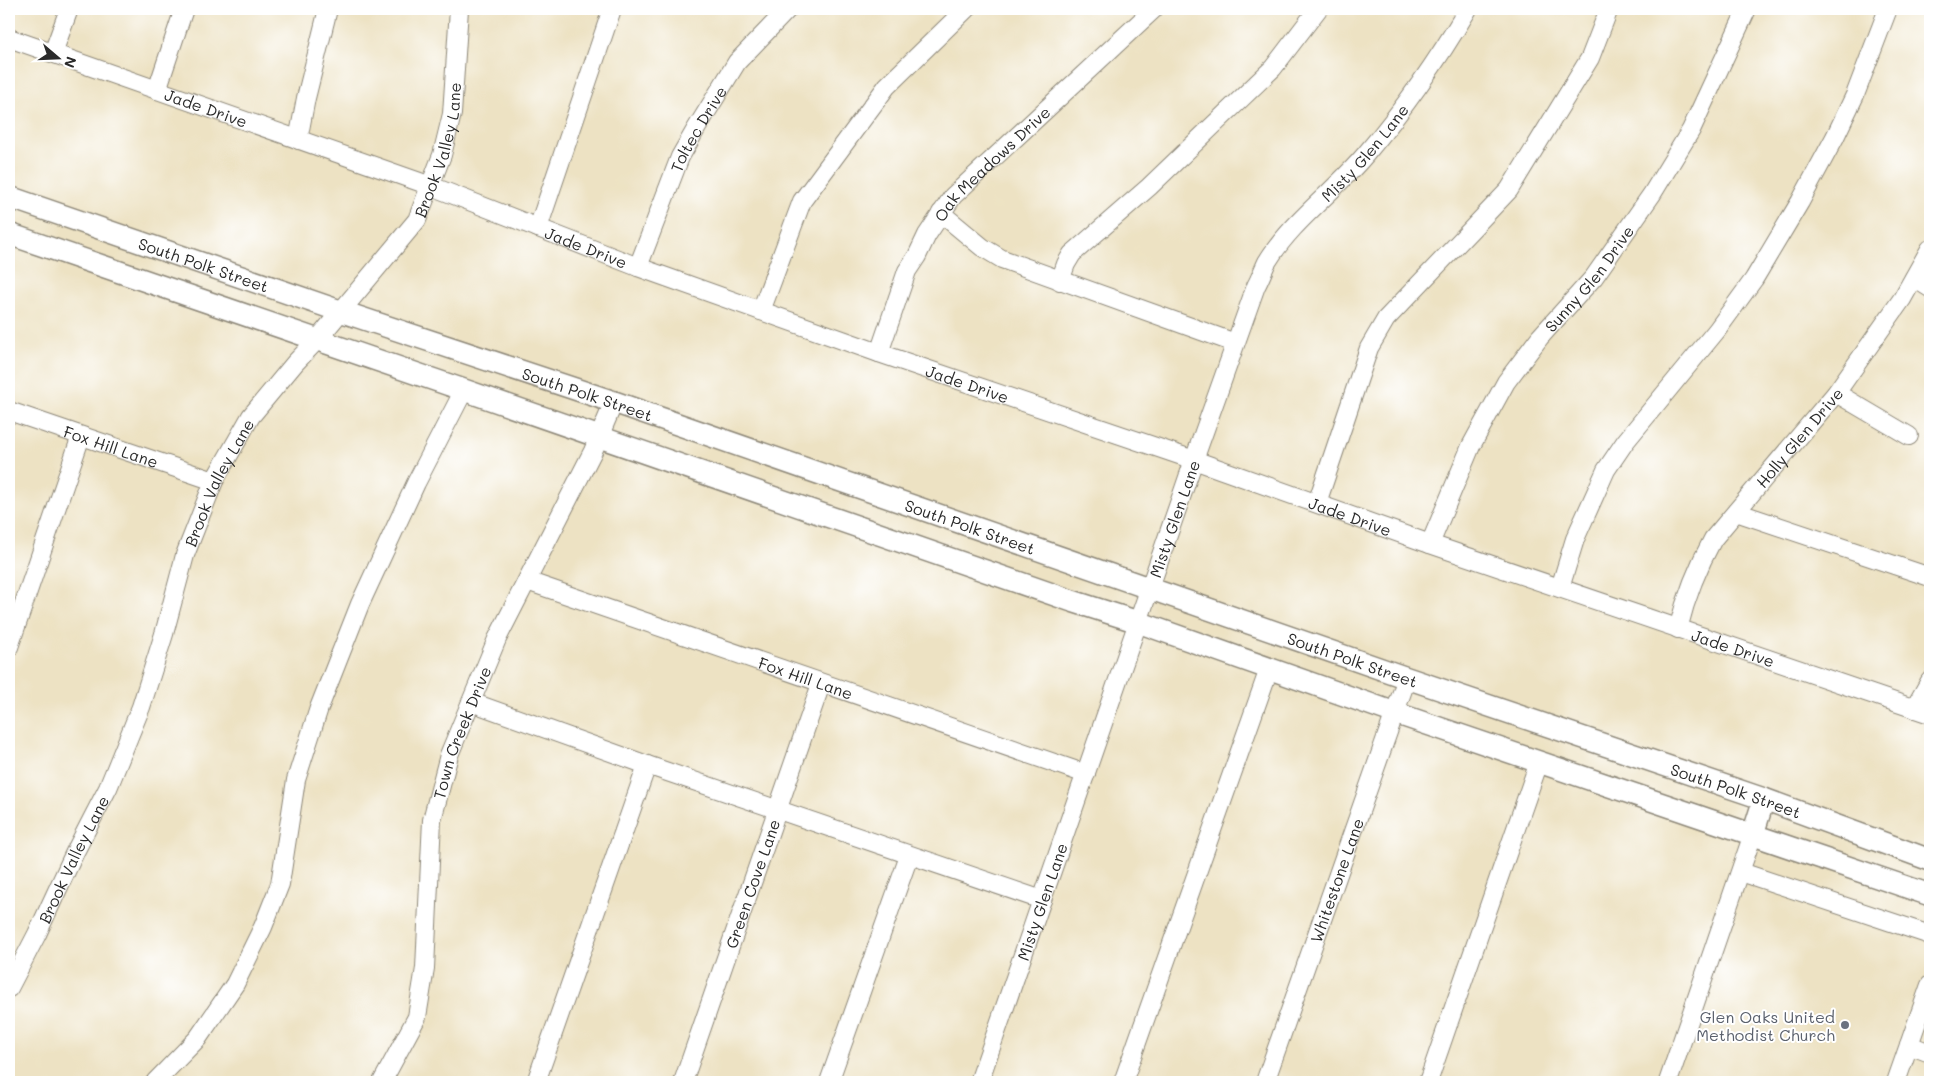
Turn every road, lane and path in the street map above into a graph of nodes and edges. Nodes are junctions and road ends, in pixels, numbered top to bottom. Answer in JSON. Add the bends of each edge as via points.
{"nodes":[{"id":1,"x":68,"y":9,"type":"edge"},
{"id":2,"x":184,"y":9,"type":"edge"},
{"id":3,"x":328,"y":9,"type":"edge"},
{"id":4,"x":459,"y":9,"type":"edge"},
{"id":5,"x":612,"y":9,"type":"edge"},
{"id":6,"x":788,"y":9,"type":"edge"},
{"id":7,"x":966,"y":9,"type":"edge"},
{"id":8,"x":1154,"y":9,"type":"edge"},
{"id":9,"x":1318,"y":9,"type":"edge"},
{"id":10,"x":1468,"y":9,"type":"edge"},
{"id":11,"x":1609,"y":9,"type":"edge"},
{"id":12,"x":1747,"y":9,"type":"edge"},
{"id":13,"x":1888,"y":9,"type":"edge"},
{"id":14,"x":9,"y":38,"type":"edge"},
{"id":15,"x":54,"y":53,"type":"junction"},
{"id":16,"x":157,"y":90,"type":"junction"},
{"id":17,"x":298,"y":140,"type":"junction"},
{"id":18,"x":431,"y":186,"type":"junction"},
{"id":19,"x":9,"y":197,"type":"edge"},
{"id":20,"x":941,"y":213,"type":"junction"},
{"id":21,"x":538,"y":228,"type":"junction"},
{"id":22,"x":9,"y":234,"type":"edge"},
{"id":23,"x":1930,"y":248,"type":"edge"},
{"id":24,"x":638,"y":267,"type":"junction"},
{"id":25,"x":1914,"y":278,"type":"junction"},
{"id":26,"x":1060,"y":281,"type":"junction"},
{"id":27,"x":1930,"y":288,"type":"edge"},
{"id":28,"x":340,"y":311,"type":"junction"},
{"id":29,"x":761,"y":311,"type":"junction"},
{"id":30,"x":318,"y":340,"type":"junction"},
{"id":31,"x":1235,"y":343,"type":"junction"},
{"id":32,"x":878,"y":353,"type":"junction"},
{"id":33,"x":464,"y":390,"type":"junction"},
{"id":34,"x":1836,"y":393,"type":"junction"},
{"id":35,"x":614,"y":402,"type":"junction"},
{"id":36,"x":9,"y":411,"type":"edge"},
{"id":37,"x":81,"y":436,"type":"junction"},
{"id":38,"x":1908,"y":436,"type":"dead end"},
{"id":39,"x":599,"y":437,"type":"junction"},
{"id":40,"x":1194,"y":460,"type":"junction"},
{"id":41,"x":214,"y":481,"type":"junction"},
{"id":42,"x":1317,"y":503,"type":"junction"},
{"id":43,"x":1736,"y":512,"type":"junction"},
{"id":44,"x":1430,"y":544,"type":"junction"},
{"id":45,"x":1930,"y":577,"type":"edge"},
{"id":46,"x":526,"y":581,"type":"junction"},
{"id":47,"x":1150,"y":588,"type":"junction"},
{"id":48,"x":1560,"y":588,"type":"junction"},
{"id":49,"x":1138,"y":622,"type":"junction"},
{"id":50,"x":1678,"y":629,"type":"junction"},
{"id":51,"x":9,"y":647,"type":"edge"},
{"id":52,"x":1269,"y":669,"type":"junction"},
{"id":53,"x":1407,"y":678,"type":"junction"},
{"id":54,"x":1930,"y":682,"type":"edge"},
{"id":55,"x":821,"y":684,"type":"junction"},
{"id":56,"x":471,"y":702,"type":"junction"},
{"id":57,"x":1922,"y":712,"type":"edge"},
{"id":58,"x":1395,"y":713,"type":"junction"},
{"id":59,"x":1539,"y":762,"type":"junction"},
{"id":60,"x":647,"y":765,"type":"junction"},
{"id":61,"x":1086,"y":774,"type":"junction"},
{"id":62,"x":1764,"y":799,"type":"junction"},
{"id":63,"x":777,"y":809,"type":"junction"},
{"id":64,"x":1754,"y":834,"type":"junction"},
{"id":65,"x":909,"y":856,"type":"junction"},
{"id":66,"x":1930,"y":860,"type":"edge"},
{"id":67,"x":1741,"y":872,"type":"junction"},
{"id":68,"x":1930,"y":895,"type":"edge"},
{"id":69,"x":1042,"y":900,"type":"junction"},
{"id":70,"x":1930,"y":935,"type":"edge"},
{"id":71,"x":1930,"y":985,"type":"edge"},
{"id":72,"x":9,"y":988,"type":"edge"},
{"id":73,"x":1909,"y":1046,"type":"junction"},
{"id":74,"x":1930,"y":1053,"type":"edge"},
{"id":75,"x":156,"y":1082,"type":"edge"},
{"id":76,"x":382,"y":1082,"type":"edge"},
{"id":77,"x":536,"y":1082,"type":"edge"},
{"id":78,"x":683,"y":1082,"type":"edge"},
{"id":79,"x":829,"y":1082,"type":"edge"},
{"id":80,"x":979,"y":1082,"type":"edge"},
{"id":81,"x":1123,"y":1082,"type":"edge"},
{"id":82,"x":1265,"y":1082,"type":"edge"},
{"id":83,"x":1428,"y":1082,"type":"edge"},
{"id":84,"x":1668,"y":1082,"type":"edge"},
{"id":85,"x":1896,"y":1082,"type":"edge"}],
"edges":[{"from":1,"to":15,"type":"street"},
{"from":2,"to":16,"type":"street"},
{"from":3,"to":17,"type":"street"},
{"from":4,"to":18,"type":"street","name":"Brook Valley Lane","via":[[452,114]]},
{"from":5,"to":21,"type":"street"},
{"from":6,"to":24,"type":"street","name":"Toltec Drive","via":[[737,62],[696,129],[680,158]]},
{"from":7,"to":29,"type":"street","via":[[887,86],[802,201]]},
{"from":8,"to":20,"type":"street","name":"Oak Meadows Drive","via":[[953,196]]},
{"from":9,"to":26,"type":"street","via":[[1273,68],[1149,187],[1072,254]]},
{"from":10,"to":31,"type":"street","name":"Misty Glen Lane","via":[[1447,45],[1364,156],[1286,238],[1267,263]]},
{"from":11,"to":42,"type":"street","via":[[1590,58],[1509,190],[1386,318],[1369,348]]},
{"from":12,"to":44,"type":"street","name":"Sunny Glen Drive","via":[[1691,130],[1652,194],[1594,277],[1540,337],[1506,382],[1471,446]]},
{"from":13,"to":48,"type":"street","via":[[1855,95],[1800,202],[1754,279],[1624,442],[1606,470],[1574,539]]},
{"from":14,"to":15,"type":"street","name":"Jade Drive"},
{"from":15,"to":16,"type":"street","name":"Jade Drive"},
{"from":16,"to":17,"type":"street","name":"Jade Drive"},
{"from":17,"to":18,"type":"street","name":"Jade Drive"},
{"from":18,"to":21,"type":"street","name":"Jade Drive"},
{"from":18,"to":28,"type":"street","name":"Brook Valley Lane","via":[[417,220]]},
{"from":19,"to":28,"type":"main road","name":"South Polk Street"},
{"from":20,"to":26,"type":"street","via":[[1002,259]]},
{"from":20,"to":32,"type":"street","name":"Oak Meadows Drive","via":[[907,271]]},
{"from":21,"to":24,"type":"street","name":"Jade Drive"},
{"from":22,"to":30,"type":"main road"},
{"from":23,"to":25,"type":"street","name":"Holly Glen Drive"},
{"from":24,"to":29,"type":"street","name":"Jade Drive"},
{"from":25,"to":27,"type":"street"},
{"from":25,"to":34,"type":"street","name":"Holly Glen Drive"},
{"from":26,"to":31,"type":"street"},
{"from":28,"to":30,"type":"street","name":"Brook Valley Lane"},
{"from":28,"to":35,"type":"main road","name":"South Polk Street"},
{"from":29,"to":32,"type":"street","name":"Jade Drive"},
{"from":30,"to":33,"type":"main road"},
{"from":30,"to":41,"type":"street","name":"Brook Valley Lane","via":[[251,416]]},
{"from":31,"to":40,"type":"street","name":"Misty Glen Lane"},
{"from":32,"to":40,"type":"street","name":"Jade Drive"},
{"from":33,"to":39,"type":"main road"},
{"from":33,"to":75,"type":"street","via":[[416,483],[360,604],[319,708],[296,780],[280,884],[263,927],[235,984],[198,1038]]},
{"from":34,"to":38,"type":"street"},
{"from":34,"to":43,"type":"street","name":"Holly Glen Drive"},
{"from":35,"to":39,"type":"street","name":"Town Creek Drive"},
{"from":35,"to":47,"type":"main road","name":"South Polk Street"},
{"from":36,"to":37,"type":"street","name":"Fox Hill Lane"},
{"from":37,"to":41,"type":"street","name":"Fox Hill Lane"},
{"from":37,"to":51,"type":"street"},
{"from":39,"to":46,"type":"street","name":"Town Creek Drive"},
{"from":39,"to":49,"type":"main road"},
{"from":40,"to":42,"type":"street","name":"Jade Drive"},
{"from":40,"to":47,"type":"street","name":"Misty Glen Lane"},
{"from":41,"to":72,"type":"street","name":"Brook Valley Lane","via":[[185,555],[141,707],[108,788]]},
{"from":42,"to":44,"type":"street","name":"Jade Drive"},
{"from":43,"to":45,"type":"street"},
{"from":43,"to":50,"type":"street","name":"Holly Glen Drive","via":[[1713,539],[1699,564],[1685,599]]},
{"from":44,"to":48,"type":"street","name":"Jade Drive"},
{"from":46,"to":55,"type":"street","name":"Fox Hill Lane"},
{"from":46,"to":56,"type":"street","name":"Town Creek Drive"},
{"from":47,"to":49,"type":"street","name":"Misty Glen Lane"},
{"from":47,"to":53,"type":"main road","name":"South Polk Street"},
{"from":48,"to":50,"type":"street","name":"Jade Drive"},
{"from":49,"to":52,"type":"main road"},
{"from":49,"to":61,"type":"street","name":"Misty Glen Lane"},
{"from":50,"to":57,"type":"street","name":"Jade Drive"},
{"from":52,"to":58,"type":"main road"},
{"from":52,"to":81,"type":"street"},
{"from":53,"to":58,"type":"street","name":"Whitestone Lane"},
{"from":53,"to":62,"type":"main road","name":"South Polk Street"},
{"from":54,"to":57,"type":"street"},
{"from":55,"to":61,"type":"street","name":"Fox Hill Lane"},
{"from":55,"to":63,"type":"street","name":"Green Cove Lane"},
{"from":56,"to":60,"type":"street"},
{"from":56,"to":76,"type":"street","name":"Town Creek Drive","via":[[449,756],[432,820],[425,968],[417,1017]]},
{"from":58,"to":59,"type":"main road"},
{"from":58,"to":82,"type":"street","name":"Whitestone Lane"},
{"from":59,"to":64,"type":"main road"},
{"from":59,"to":83,"type":"street"},
{"from":60,"to":63,"type":"street"},
{"from":60,"to":77,"type":"street"},
{"from":61,"to":69,"type":"street","name":"Misty Glen Lane"},
{"from":62,"to":64,"type":"main road"},
{"from":62,"to":66,"type":"main road","name":"South Polk Street"},
{"from":63,"to":65,"type":"street"},
{"from":63,"to":78,"type":"street","name":"Green Cove Lane"},
{"from":64,"to":67,"type":"street"},
{"from":64,"to":68,"type":"main road"},
{"from":65,"to":69,"type":"street"},
{"from":65,"to":79,"type":"street"},
{"from":67,"to":70,"type":"street"},
{"from":67,"to":84,"type":"street"},
{"from":69,"to":80,"type":"street","name":"Misty Glen Lane"},
{"from":71,"to":73,"type":"street"},
{"from":73,"to":74,"type":"street"},
{"from":73,"to":85,"type":"street"}]}
